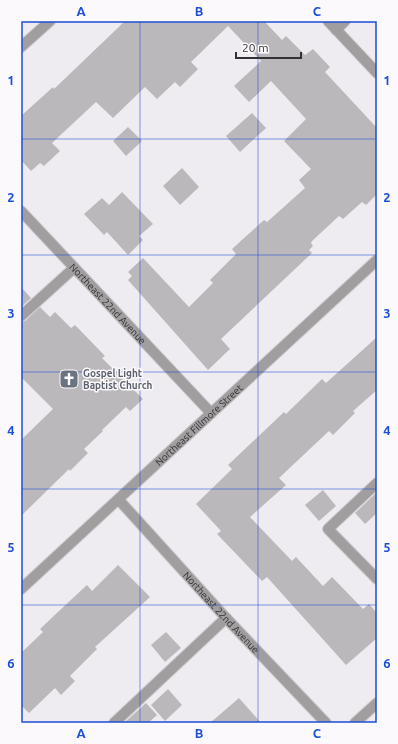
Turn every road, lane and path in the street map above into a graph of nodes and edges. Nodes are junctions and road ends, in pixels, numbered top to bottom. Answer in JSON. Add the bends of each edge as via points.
{"nodes":[{"id":1,"x":50,"y":21,"type":"edge"},
{"id":2,"x":328,"y":21,"type":"edge"},
{"id":3,"x":345,"y":21,"type":"edge"},
{"id":4,"x":336,"y":30,"type":"junction"},
{"id":5,"x":21,"y":47,"type":"edge"},
{"id":6,"x":377,"y":73,"type":"edge"},
{"id":7,"x":21,"y":211,"type":"edge"},
{"id":8,"x":377,"y":260,"type":"edge"},
{"id":9,"x":74,"y":268,"type":"junction"},
{"id":10,"x":21,"y":316,"type":"edge"},
{"id":11,"x":211,"y":413,"type":"junction"},
{"id":12,"x":377,"y":482,"type":"edge"},
{"id":13,"x":119,"y":500,"type":"junction"},
{"id":14,"x":377,"y":579,"type":"edge"},
{"id":15,"x":21,"y":589,"type":"edge"},
{"id":16,"x":226,"y":618,"type":"junction"},
{"id":17,"x":377,"y":703,"type":"edge"},
{"id":18,"x":114,"y":723,"type":"edge"},
{"id":19,"x":326,"y":723,"type":"edge"},
{"id":20,"x":355,"y":723,"type":"edge"}],
"edges":[{"from":1,"to":5,"type":"street"},
{"from":2,"to":4,"type":"street"},
{"from":3,"to":4,"type":"street"},
{"from":4,"to":6,"type":"street"},
{"from":7,"to":9,"type":"street","name":"Northeast 22nd Avenue"},
{"from":8,"to":11,"type":"street","name":"Northeast Fillmore Street"},
{"from":9,"to":10,"type":"street"},
{"from":9,"to":11,"type":"street","name":"Northeast 22nd Avenue"},
{"from":11,"to":13,"type":"street","name":"Northeast Fillmore Street"},
{"from":12,"to":14,"type":"street","via":[[328,529]]},
{"from":13,"to":15,"type":"street","name":"Northeast Fillmore Street"},
{"from":13,"to":16,"type":"street","name":"Northeast 22nd Avenue"},
{"from":16,"to":18,"type":"street"},
{"from":16,"to":19,"type":"street","name":"Northeast 22nd Avenue"},
{"from":17,"to":20,"type":"street"}]}
